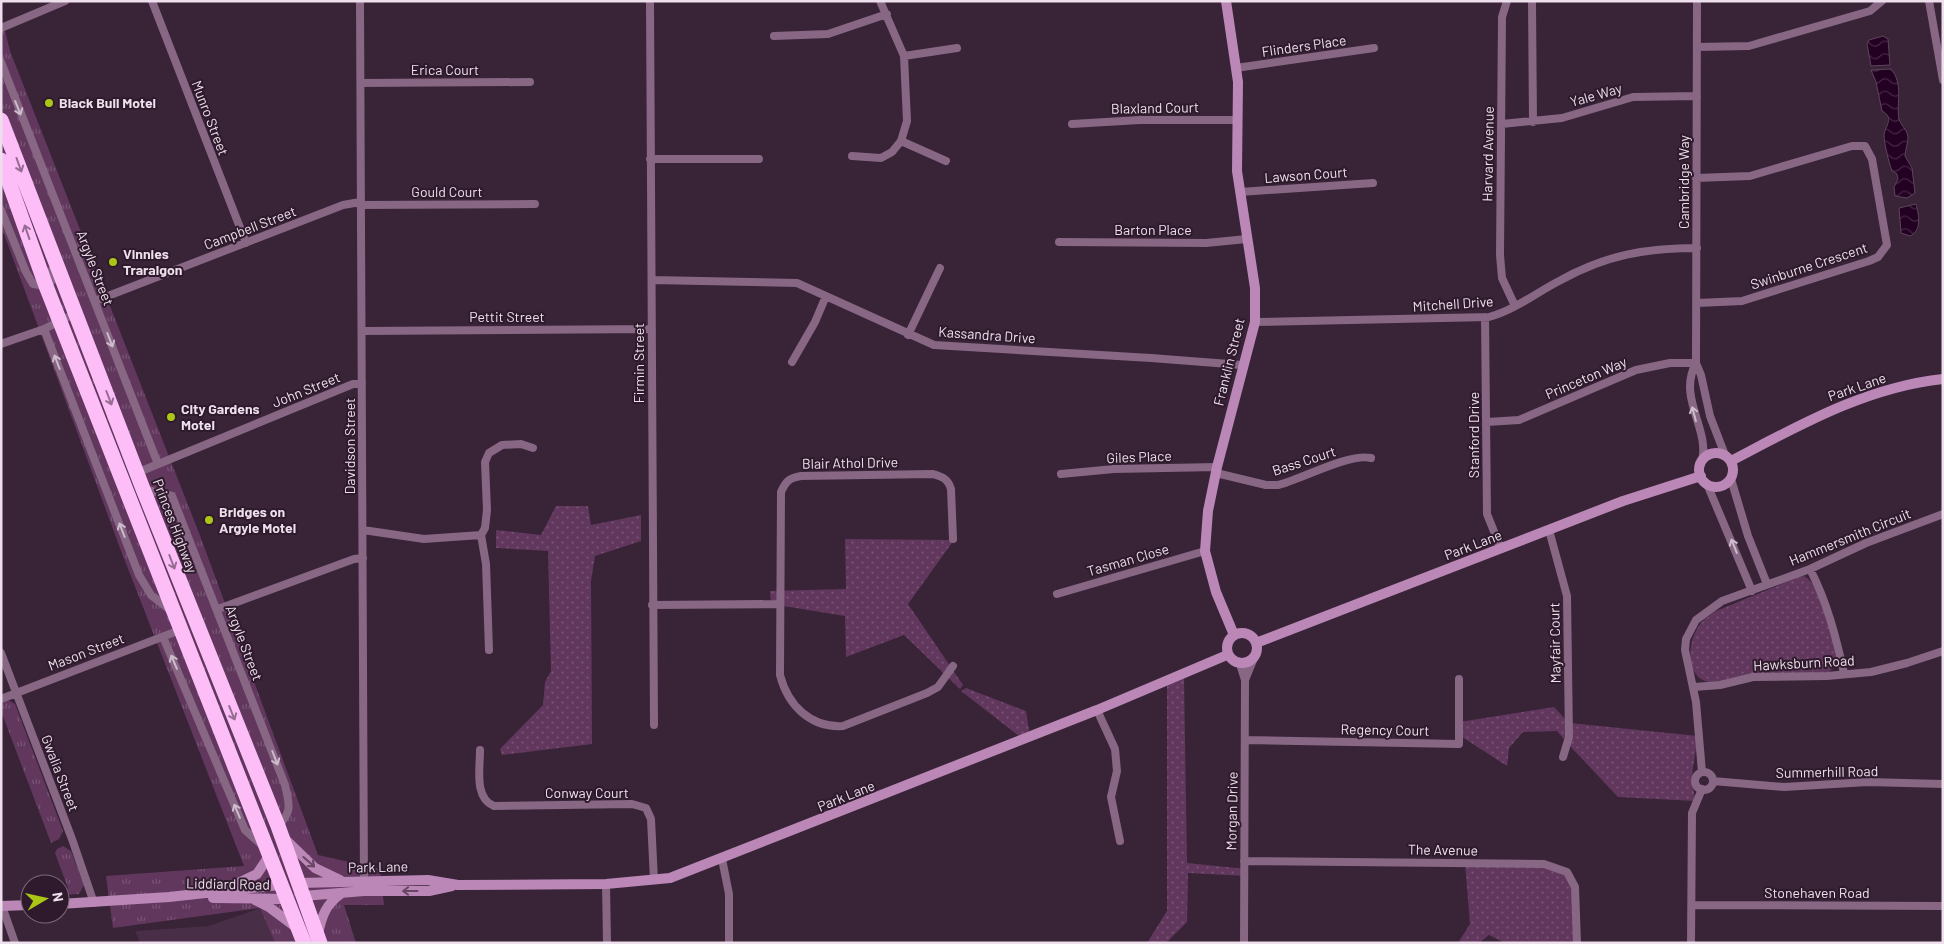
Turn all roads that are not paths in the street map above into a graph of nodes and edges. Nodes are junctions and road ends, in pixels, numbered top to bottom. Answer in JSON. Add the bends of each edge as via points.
{"nodes":[{"id":1,"x":65,"y":1,"type":"edge"},
{"id":2,"x":152,"y":1,"type":"edge"},
{"id":3,"x":360,"y":1,"type":"edge"},
{"id":4,"x":650,"y":1,"type":"edge"},
{"id":5,"x":880,"y":1,"type":"edge"},
{"id":6,"x":1226,"y":1,"type":"edge"},
{"id":7,"x":1507,"y":1,"type":"edge"},
{"id":8,"x":1532,"y":1,"type":"edge"},
{"id":9,"x":1697,"y":1,"type":"edge"},
{"id":10,"x":1882,"y":1,"type":"edge"},
{"id":11,"x":1929,"y":1,"type":"edge"},
{"id":12,"x":887,"y":14,"type":"junction"},
{"id":13,"x":5,"y":27,"type":"edge"},
{"id":14,"x":1,"y":35,"type":"edge"},
{"id":15,"x":774,"y":36,"type":"dead end"},
{"id":16,"x":1697,"y":47,"type":"junction"},
{"id":17,"x":957,"y":48,"type":"dead end"},
{"id":18,"x":1374,"y":48,"type":"dead end"},
{"id":19,"x":904,"y":56,"type":"junction"},
{"id":20,"x":1,"y":62,"type":"edge"},
{"id":21,"x":1236,"y":68,"type":"junction"},
{"id":22,"x":5,"y":79,"type":"edge"},
{"id":23,"x":1943,"y":80,"type":"edge"},
{"id":24,"x":530,"y":82,"type":"dead end"},
{"id":25,"x":361,"y":84,"type":"junction"},
{"id":26,"x":1697,"y":96,"type":"junction"},
{"id":27,"x":1,"y":120,"type":"edge"},
{"id":28,"x":1238,"y":120,"type":"junction"},
{"id":29,"x":1533,"y":122,"type":"junction"},
{"id":30,"x":1072,"y":124,"type":"dead end"},
{"id":31,"x":1502,"y":124,"type":"junction"},
{"id":32,"x":901,"y":141,"type":"junction"},
{"id":33,"x":1,"y":150,"type":"edge"},
{"id":34,"x":852,"y":156,"type":"dead end"},
{"id":35,"x":650,"y":159,"type":"junction"},
{"id":36,"x":758,"y":159,"type":"dead end"},
{"id":37,"x":946,"y":161,"type":"dead end"},
{"id":38,"x":4,"y":167,"type":"edge"},
{"id":39,"x":1696,"y":178,"type":"junction"},
{"id":40,"x":1373,"y":183,"type":"dead end"},
{"id":41,"x":1240,"y":192,"type":"junction"},
{"id":42,"x":360,"y":204,"type":"junction"},
{"id":43,"x":535,"y":204,"type":"dead end"},
{"id":44,"x":1,"y":210,"type":"edge"},
{"id":45,"x":44,"y":229,"type":"junction"},
{"id":46,"x":1248,"y":239,"type":"junction"},
{"id":47,"x":1059,"y":242,"type":"dead end"},
{"id":48,"x":246,"y":243,"type":"junction"},
{"id":49,"x":1697,"y":248,"type":"junction"},
{"id":50,"x":940,"y":268,"type":"dead end"},
{"id":51,"x":652,"y":280,"type":"junction"},
{"id":52,"x":50,"y":282,"type":"junction"},
{"id":53,"x":826,"y":296,"type":"junction"},
{"id":54,"x":95,"y":301,"type":"junction"},
{"id":55,"x":1697,"y":303,"type":"junction"},
{"id":56,"x":1515,"y":306,"type":"junction"},
{"id":57,"x":69,"y":317,"type":"junction"},
{"id":58,"x":1485,"y":317,"type":"junction"},
{"id":59,"x":1256,"y":322,"type":"junction"},
{"id":60,"x":44,"y":329,"type":"junction"},
{"id":61,"x":652,"y":329,"type":"junction"},
{"id":62,"x":363,"y":331,"type":"junction"},
{"id":63,"x":908,"y":335,"type":"junction"},
{"id":64,"x":1,"y":344,"type":"edge"},
{"id":65,"x":792,"y":362,"type":"dead end"},
{"id":66,"x":1696,"y":363,"type":"junction"},
{"id":67,"x":1242,"y":365,"type":"junction"},
{"id":68,"x":1943,"y":379,"type":"edge"},
{"id":69,"x":362,"y":384,"type":"junction"},
{"id":70,"x":1487,"y":422,"type":"junction"},
{"id":71,"x":533,"y":448,"type":"dead end"},
{"id":72,"x":1371,"y":458,"type":"dead end"},
{"id":73,"x":1728,"y":458,"type":"junction"},
{"id":74,"x":1702,"y":461,"type":"junction"},
{"id":75,"x":158,"y":464,"type":"junction"},
{"id":76,"x":1217,"y":470,"type":"junction"},
{"id":77,"x":137,"y":473,"type":"junction"},
{"id":78,"x":1061,"y":474,"type":"dead end"},
{"id":79,"x":122,"y":479,"type":"junction"},
{"id":80,"x":1731,"y":479,"type":"junction"},
{"id":81,"x":1704,"y":480,"type":"junction"},
{"id":82,"x":143,"y":489,"type":"junction"},
{"id":83,"x":1943,"y":514,"type":"edge"},
{"id":84,"x":1744,"y":524,"type":"junction"},
{"id":85,"x":363,"y":530,"type":"junction"},
{"id":86,"x":1548,"y":530,"type":"junction"},
{"id":87,"x":1728,"y":530,"type":"junction"},
{"id":88,"x":481,"y":535,"type":"junction"},
{"id":89,"x":953,"y":539,"type":"dead end"},
{"id":90,"x":1501,"y":550,"type":"junction"},
{"id":91,"x":1205,"y":551,"type":"junction"},
{"id":92,"x":362,"y":558,"type":"junction"},
{"id":93,"x":1810,"y":569,"type":"junction"},
{"id":94,"x":1767,"y":584,"type":"junction"},
{"id":95,"x":1752,"y":591,"type":"junction"},
{"id":96,"x":1058,"y":594,"type":"dead end"},
{"id":97,"x":780,"y":604,"type":"junction"},
{"id":98,"x":652,"y":605,"type":"junction"},
{"id":99,"x":218,"y":609,"type":"junction"},
{"id":100,"x":174,"y":614,"type":"junction"},
{"id":101,"x":180,"y":630,"type":"junction"},
{"id":102,"x":1234,"y":635,"type":"junction"},
{"id":103,"x":163,"y":637,"type":"junction"},
{"id":104,"x":1256,"y":643,"type":"junction"},
{"id":105,"x":489,"y":650,"type":"dead end"},
{"id":106,"x":1943,"y":651,"type":"edge"},
{"id":107,"x":1,"y":653,"type":"edge"},
{"id":108,"x":1227,"y":655,"type":"junction"},
{"id":109,"x":1254,"y":658,"type":"junction"},
{"id":110,"x":1240,"y":664,"type":"junction"},
{"id":111,"x":953,"y":666,"type":"dead end"},
{"id":112,"x":1844,"y":673,"type":"junction"},
{"id":113,"x":1459,"y":679,"type":"dead end"},
{"id":114,"x":1245,"y":680,"type":"junction"},
{"id":115,"x":1694,"y":687,"type":"junction"},
{"id":116,"x":16,"y":693,"type":"junction"},
{"id":117,"x":1,"y":698,"type":"edge"},
{"id":118,"x":1097,"y":710,"type":"junction"},
{"id":119,"x":654,"y":725,"type":"dead end"},
{"id":120,"x":1246,"y":740,"type":"junction"},
{"id":121,"x":480,"y":750,"type":"dead end"},
{"id":122,"x":1562,"y":757,"type":"dead end"},
{"id":123,"x":1702,"y":772,"type":"junction"},
{"id":124,"x":1713,"y":781,"type":"junction"},
{"id":125,"x":1943,"y":784,"type":"edge"},
{"id":126,"x":1702,"y":789,"type":"junction"},
{"id":127,"x":279,"y":830,"type":"junction"},
{"id":128,"x":1120,"y":841,"type":"dead end"},
{"id":129,"x":267,"y":853,"type":"junction"},
{"id":130,"x":722,"y":859,"type":"junction"},
{"id":131,"x":1244,"y":861,"type":"junction"},
{"id":132,"x":654,"y":880,"type":"junction"},
{"id":133,"x":606,"y":884,"type":"junction"},
{"id":134,"x":364,"y":886,"type":"junction"},
{"id":135,"x":343,"y":887,"type":"junction"},
{"id":136,"x":301,"y":890,"type":"junction"},
{"id":137,"x":215,"y":892,"type":"junction"},
{"id":138,"x":283,"y":892,"type":"junction"},
{"id":139,"x":169,"y":897,"type":"junction"},
{"id":140,"x":252,"y":898,"type":"junction"},
{"id":141,"x":94,"y":903,"type":"junction"},
{"id":142,"x":70,"y":904,"type":"edge"},
{"id":143,"x":20,"y":905,"type":"edge"},
{"id":144,"x":1692,"y":905,"type":"junction"},
{"id":145,"x":2,"y":906,"type":"edge"},
{"id":146,"x":1943,"y":906,"type":"edge"},
{"id":147,"x":301,"y":938,"type":"edge"},
{"id":148,"x":320,"y":941,"type":"edge"},
{"id":149,"x":15,"y":943,"type":"edge"},
{"id":150,"x":607,"y":943,"type":"edge"},
{"id":151,"x":729,"y":943,"type":"edge"},
{"id":152,"x":1244,"y":943,"type":"edge"},
{"id":153,"x":1577,"y":943,"type":"edge"},
{"id":154,"x":1691,"y":943,"type":"edge"}],
"edges":[{"from":1,"to":13,"type":"street"},
{"from":2,"to":48,"type":"street","name":"Munro Street"},
{"from":3,"to":25,"type":"street","name":"Davidson Street"},
{"from":4,"to":35,"type":"street","name":"Firmin Street"},
{"from":5,"to":12,"type":"street"},
{"from":6,"to":21,"type":"street","name":"Franklin Street"},
{"from":7,"to":31,"type":"street","name":"Harvard Avenue","via":[[1502,16]]},
{"from":8,"to":29,"type":"street"},
{"from":9,"to":16,"type":"street","name":"Cambridge Way"},
{"from":10,"to":16,"type":"street","via":[[1870,11],[1766,42],[1736,47]]},
{"from":11,"to":23,"type":"street"},
{"from":12,"to":15,"type":"street","via":[[828,34]]},
{"from":12,"to":19,"type":"street"},
{"from":13,"to":14,"type":"street"},
{"from":16,"to":26,"type":"street","name":"Cambridge Way"},
{"from":17,"to":19,"type":"street"},
{"from":18,"to":21,"type":"street","name":"Flinders Place"},
{"from":19,"to":32,"type":"street","via":[[907,121]]},
{"from":20,"to":22,"type":"street","name":"Argyle Street"},
{"from":21,"to":28,"type":"street","name":"Franklin Street"},
{"from":22,"to":54,"type":"street","name":"Argyle Street","one_way":true},
{"from":24,"to":25,"type":"street","name":"Erica Court"},
{"from":25,"to":42,"type":"street","name":"Davidson Street"},
{"from":26,"to":29,"type":"street","name":"Yale Way","via":[[1633,97],[1562,118]]},
{"from":26,"to":39,"type":"street","name":"Cambridge Way"},
{"from":27,"to":45,"type":"highway","name":"Princes Highway","one_way":true},
{"from":28,"to":30,"type":"street","name":"Blaxland Court"},
{"from":28,"to":41,"type":"street","name":"Franklin Street","via":[[1236,151]]},
{"from":29,"to":31,"type":"street","name":"Yale Way"},
{"from":31,"to":56,"type":"street","name":"Harvard Avenue","via":[[1500,268]]},
{"from":32,"to":34,"type":"street","via":[[892,152],[881,158]]},
{"from":32,"to":37,"type":"street"},
{"from":33,"to":38,"type":"highway","name":"Princes Highway"},
{"from":35,"to":36,"type":"street"},
{"from":35,"to":51,"type":"street","name":"Firmin Street"},
{"from":52,"to":38,"type":"highway","name":"Princes Highway","one_way":true},
{"from":39,"to":49,"type":"street","name":"Cambridge Way"},
{"from":39,"to":55,"type":"street","name":"Swinburne Crescent","via":[[1750,176],[1852,146],[1865,146],[1872,159],[1887,245],[1878,257],[1869,261],[1742,301]]},
{"from":40,"to":41,"type":"street","name":"Lawson Court"},
{"from":41,"to":46,"type":"street","name":"Franklin Street"},
{"from":42,"to":43,"type":"street","name":"Gould Court"},
{"from":42,"to":48,"type":"street","name":"Campbell Street","via":[[343,205]]},
{"from":42,"to":62,"type":"street","name":"Davidson Street"},
{"from":44,"to":52,"type":"street","via":[[33,284]]},
{"from":45,"to":52,"type":"street"},
{"from":45,"to":57,"type":"highway","name":"Princes Highway"},
{"from":46,"to":47,"type":"street","name":"Barton Place","via":[[1206,243]]},
{"from":46,"to":59,"type":"street","name":"Franklin Street"},
{"from":48,"to":54,"type":"street","name":"Campbell Street"},
{"from":49,"to":55,"type":"street","name":"Cambridge Way"},
{"from":49,"to":56,"type":"street","name":"Mitchell Drive","via":[[1646,249],[1612,258],[1569,276]]},
{"from":50,"to":63,"type":"street"},
{"from":51,"to":53,"type":"street","name":"Kassandra Drive","via":[[797,283]]},
{"from":51,"to":61,"type":"street","name":"Firmin Street"},
{"from":52,"to":57,"type":"highway","name":"Princes Highway"},
{"from":53,"to":63,"type":"street","name":"Kassandra Drive"},
{"from":53,"to":65,"type":"street"},
{"from":54,"to":75,"type":"street","name":"Argyle Street","one_way":true},
{"from":55,"to":66,"type":"street","name":"Cambridge Way"},
{"from":56,"to":58,"type":"street","name":"Mitchell Drive"},
{"from":57,"to":60,"type":"street"},
{"from":57,"to":77,"type":"highway","name":"Princes Highway","one_way":true},
{"from":57,"to":79,"type":"highway","name":"Princes Highway"},
{"from":58,"to":59,"type":"street","name":"Mitchell Drive"},
{"from":58,"to":70,"type":"street","name":"Stanford Drive"},
{"from":59,"to":67,"type":"street","name":"Franklin Street"},
{"from":60,"to":64,"type":"street"},
{"from":100,"to":60,"type":"street","one_way":true,"via":[[151,595],[139,575]]},
{"from":61,"to":62,"type":"street","name":"Pettit Street"},
{"from":61,"to":98,"type":"street","name":"Firmin Street"},
{"from":62,"to":69,"type":"street","name":"Davidson Street"},
{"from":63,"to":67,"type":"street","name":"Kassandra Drive","via":[[934,345]]},
{"from":66,"to":70,"type":"street","name":"Princeton Way","via":[[1662,364],[1636,370],[1519,420]]},
{"from":66,"to":73,"type":"street","name":"Cambridge Way","via":[[1710,416]]},
{"from":74,"to":66,"type":"street","name":"Cambridge Way","one_way":true,"via":[[1704,444],[1690,393]]},
{"from":67,"to":76,"type":"street","name":"Franklin Street"},
{"from":68,"to":73,"type":"street","name":"Park Lane","via":[[1885,391],[1822,414]]},
{"from":69,"to":75,"type":"street","name":"John Street","via":[[353,384]]},
{"from":69,"to":85,"type":"street","name":"Davidson Street"},
{"from":70,"to":90,"type":"street","name":"Stanford Drive","via":[[1487,514]]},
{"from":71,"to":88,"type":"street","via":[[512,444],[494,448],[489,453],[485,462],[487,520]]},
{"from":72,"to":76,"type":"street","name":"Bass Court","via":[[1362,456],[1348,460],[1278,485],[1266,485]]},
{"from":73,"to":74,"type":"street","via":[[1711,454]]},
{"from":73,"to":80,"type":"street","via":[[1733,473]]},
{"from":74,"to":81,"type":"street","via":[[1700,471]]},
{"from":75,"to":77,"type":"street","name":"John Street"},
{"from":76,"to":78,"type":"street","name":"Giles Place","via":[[1114,469]]},
{"from":76,"to":91,"type":"street","name":"Franklin Street","via":[[1208,511]]},
{"from":77,"to":79,"type":"street","name":"John Street"},
{"from":77,"to":82,"type":"highway","name":"Princes Highway"},
{"from":79,"to":100,"type":"highway","name":"Princes Highway"},
{"from":80,"to":81,"type":"street","via":[[1721,486]]},
{"from":80,"to":84,"type":"street"},
{"from":81,"to":86,"type":"street","name":"Park Lane","via":[[1623,501]]},
{"from":81,"to":87,"type":"street"},
{"from":82,"to":99,"type":"street","name":"Argyle Street","via":[[172,496]]},
{"from":82,"to":127,"type":"highway","name":"Princes Highway","one_way":true},
{"from":83,"to":93,"type":"street","name":"Hammersmith Circuit","via":[[1866,543]]},
{"from":84,"to":87,"type":"street"},
{"from":84,"to":94,"type":"street"},
{"from":85,"to":88,"type":"street","via":[[424,539]]},
{"from":85,"to":92,"type":"street","name":"Davidson Street"},
{"from":86,"to":90,"type":"street","name":"Park Lane"},
{"from":86,"to":122,"type":"street","name":"Mayfair Court","via":[[1567,596],[1569,737]]},
{"from":95,"to":87,"type":"street","one_way":true},
{"from":88,"to":105,"type":"street","via":[[486,564]]},
{"from":89,"to":97,"type":"street","name":"Blair Athol Drive","via":[[951,489],[944,477],[924,474],[790,478],[781,492],[780,504]]},
{"from":90,"to":104,"type":"street","name":"Park Lane"},
{"from":91,"to":96,"type":"street","name":"Tasman Close"},
{"from":91,"to":102,"type":"street","name":"Franklin Street","via":[[1219,600]]},
{"from":92,"to":99,"type":"street"},
{"from":92,"to":134,"type":"street","name":"Davidson Street"},
{"from":93,"to":94,"type":"street","name":"Hammersmith Circuit"},
{"from":93,"to":112,"type":"street","via":[[1826,605]]},
{"from":94,"to":95,"type":"street","name":"Hammersmith Circuit"},
{"from":95,"to":115,"type":"street","name":"Hammersmith Circuit","via":[[1722,602],[1696,620],[1686,639],[1685,650]]},
{"from":97,"to":98,"type":"street"},
{"from":97,"to":111,"type":"street","name":"Blair Athol Drive","via":[[780,676],[791,703],[816,722],[830,727],[844,726],[926,693],[938,687]]},
{"from":98,"to":119,"type":"street","name":"Firmin Street"},
{"from":99,"to":127,"type":"street","name":"Argyle Street","one_way":true,"via":[[285,785],[288,816]]},
{"from":100,"to":101,"type":"highway","name":"Princes Highway"},
{"from":101,"to":103,"type":"street","name":"Mason Street"},
{"from":101,"to":129,"type":"highway","name":"Princes Highway"},
{"from":102,"to":104,"type":"street","via":[[1250,635]]},
{"from":102,"to":108,"type":"street","via":[[1226,646]]},
{"from":103,"to":116,"type":"street","name":"Mason Street"},
{"from":129,"to":103,"type":"street","one_way":true,"via":[[245,830]]},
{"from":104,"to":109,"type":"street"},
{"from":106,"to":112,"type":"street","name":"Hawksburn Road","via":[[1892,668]]},
{"from":107,"to":116,"type":"street","name":"Gwalia Street"},
{"from":108,"to":110,"type":"street"},
{"from":108,"to":118,"type":"street","name":"Park Lane"},
{"from":109,"to":110,"type":"street"},
{"from":109,"to":114,"type":"street","name":"Morgan Drive"},
{"from":110,"to":114,"type":"street","name":"Morgan Drive"},
{"from":112,"to":115,"type":"street","name":"Hawksburn Road","via":[[1753,677]]},
{"from":113,"to":120,"type":"street","name":"Regency Court","via":[[1458,744]]},
{"from":114,"to":120,"type":"street","name":"Morgan Drive"},
{"from":115,"to":123,"type":"street","name":"Hammersmith Circuit"},
{"from":116,"to":117,"type":"street","name":"Mason Street"},
{"from":116,"to":141,"type":"street","name":"Gwalia Street"},
{"from":118,"to":128,"type":"street","via":[[1116,749],[1111,797]]},
{"from":118,"to":130,"type":"street","name":"Park Lane"},
{"from":120,"to":131,"type":"street","name":"Morgan Drive"},
{"from":121,"to":132,"type":"street","name":"Conway Court","via":[[483,804],[632,804],[646,808],[651,819]]},
{"from":123,"to":124,"type":"street","via":[[1711,775]]},
{"from":123,"to":126,"type":"street","name":"Hammersmith Circuit","via":[[1695,781]]},
{"from":124,"to":125,"type":"street","name":"Summerhill Road","via":[[1784,788],[1868,782]]},
{"from":124,"to":126,"type":"street"},
{"from":126,"to":144,"type":"street","name":"Hammersmith Circuit","via":[[1692,813]]},
{"from":127,"to":135,"type":"street","one_way":true,"via":[[315,868]]},
{"from":127,"to":136,"type":"highway","name":"Princes Highway"},
{"from":129,"to":137,"type":"street","via":[[257,874]]},
{"from":129,"to":138,"type":"highway","name":"Princes Highway"},
{"from":130,"to":132,"type":"street","name":"Park Lane","via":[[670,878]]},
{"from":130,"to":151,"type":"street","via":[[729,894]]},
{"from":131,"to":152,"type":"street","name":"Morgan Drive"},
{"from":131,"to":153,"type":"street","name":"The Avenue","via":[[1544,864],[1566,872],[1575,887]]},
{"from":132,"to":133,"type":"street","name":"Park Lane"},
{"from":133,"to":134,"type":"street","name":"Park Lane","via":[[458,885],[429,891]]},
{"from":133,"to":150,"type":"street"},
{"from":134,"to":135,"type":"street","name":"Park Lane"},
{"from":135,"to":136,"type":"street","name":"Park Lane"},
{"from":135,"to":148,"type":"street","via":[[329,902],[321,918]]},
{"from":136,"to":138,"type":"highway"},
{"from":136,"to":148,"type":"highway","name":"Princes Highway"},
{"from":137,"to":138,"type":"street","name":"Liddiard Road"},
{"from":137,"to":139,"type":"street","name":"Liddiard Road"},
{"from":138,"to":140,"type":"street","name":"Liddiard Road"},
{"from":138,"to":147,"type":"highway","name":"Princes Highway"},
{"from":139,"to":140,"type":"street","name":"Liddiard Road"},
{"from":139,"to":141,"type":"street","name":"Liddiard Road"},
{"from":140,"to":147,"type":"street","via":[[269,907]]},
{"from":141,"to":142,"type":"street","name":"Liddiard Road"},
{"from":143,"to":145,"type":"street"},
{"from":144,"to":146,"type":"street","name":"Stonehaven Road"},
{"from":144,"to":154,"type":"street","name":"Hammersmith Circuit"},
{"from":145,"to":149,"type":"street"}]}
